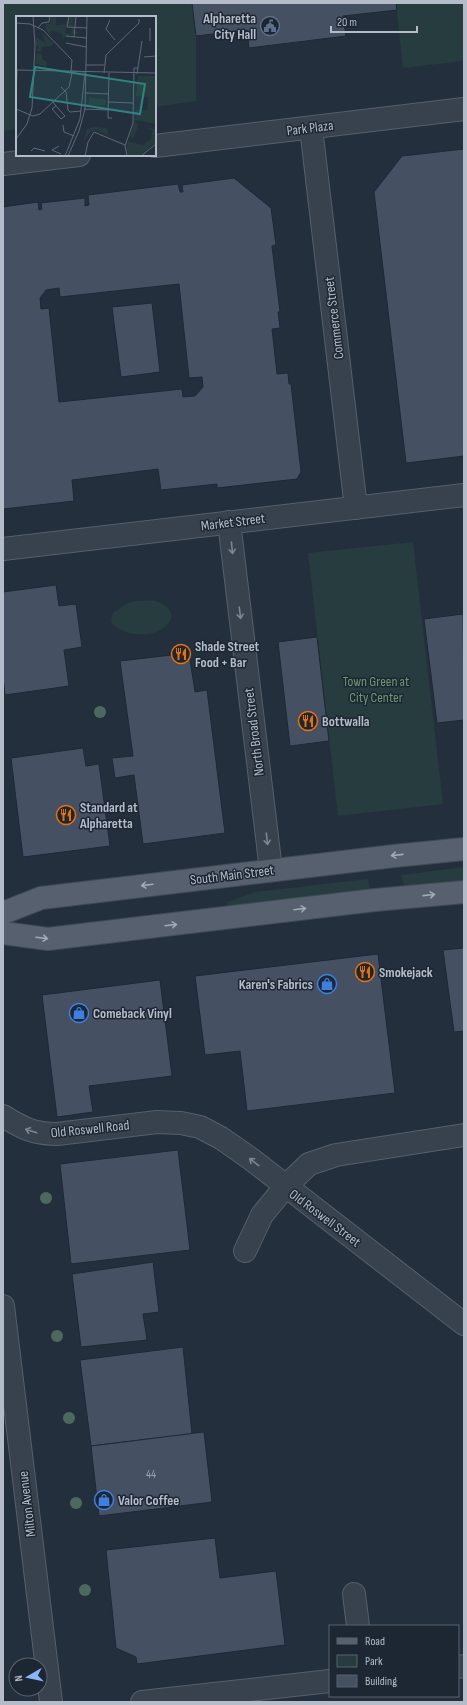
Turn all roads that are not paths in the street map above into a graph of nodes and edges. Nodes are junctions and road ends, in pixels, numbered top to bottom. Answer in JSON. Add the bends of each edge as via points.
{"nodes":[{"id":1,"x":464,"y":109,"type":"edge"},
{"id":2,"x":311,"y":128,"type":"junction"},
{"id":3,"x":156,"y":146,"type":"edge"},
{"id":4,"x":71,"y":156,"type":"edge"},
{"id":5,"x":3,"y":164,"type":"edge"},
{"id":6,"x":464,"y":495,"type":"edge"},
{"id":7,"x":356,"y":508,"type":"junction"},
{"id":8,"x":229,"y":522,"type":"junction"},
{"id":9,"x":3,"y":549,"type":"edge"},
{"id":10,"x":464,"y":849,"type":"edge"},
{"id":11,"x":270,"y":870,"type":"junction"},
{"id":12,"x":464,"y":892,"type":"edge"},
{"id":13,"x":3,"y":913,"type":"edge"},
{"id":14,"x":3,"y":933,"type":"edge"},
{"id":15,"x":3,"y":1116,"type":"edge"},
{"id":16,"x":181,"y":1122,"type":"joint"},
{"id":17,"x":464,"y":1135,"type":"edge"},
{"id":18,"x":285,"y":1187,"type":"junction"},
{"id":19,"x":245,"y":1251,"type":"dead end"},
{"id":20,"x":3,"y":1306,"type":"edge"},
{"id":21,"x":464,"y":1324,"type":"edge"},
{"id":22,"x":354,"y":1594,"type":"dead end"},
{"id":23,"x":358,"y":1625,"type":"edge"},
{"id":24,"x":329,"y":1681,"type":"edge"},
{"id":25,"x":51,"y":1702,"type":"edge"},
{"id":26,"x":142,"y":1702,"type":"edge"}],
"edges":[{"from":1,"to":2,"type":"street","name":"Park Plaza"},
{"from":2,"to":3,"type":"street","name":"Park Plaza"},
{"from":2,"to":7,"type":"street","name":"Commerce Street"},
{"from":4,"to":5,"type":"street"},
{"from":6,"to":7,"type":"street","name":"Market Street"},
{"from":7,"to":8,"type":"street","name":"Market Street"},
{"from":8,"to":9,"type":"street","name":"Market Street"},
{"from":8,"to":11,"type":"street","name":"North Broad Street","one_way":true},
{"from":10,"to":11,"type":"main road","name":"South Main Street","one_way":true},
{"from":11,"to":13,"type":"main road","name":"South Main Street","one_way":true,"via":[[41,898]]},
{"from":14,"to":12,"type":"main road","one_way":true,"via":[[48,939]]},
{"from":16,"to":15,"type":"street","name":"Old Roswell Road","one_way":true,"via":[[157,1122],[46,1134],[26,1129]]},
{"from":18,"to":16,"type":"street","name":"Old Roswell Street","one_way":true,"via":[[220,1138],[200,1127]]},
{"from":17,"to":18,"type":"street","via":[[336,1155],[309,1164]]},
{"from":18,"to":19,"type":"street","via":[[262,1215]]},
{"from":18,"to":21,"type":"street","name":"Old Roswell Street"},
{"from":20,"to":25,"type":"street","name":"Milton Avenue"},
{"from":22,"to":23,"type":"street"},
{"from":24,"to":26,"type":"street"}]}
